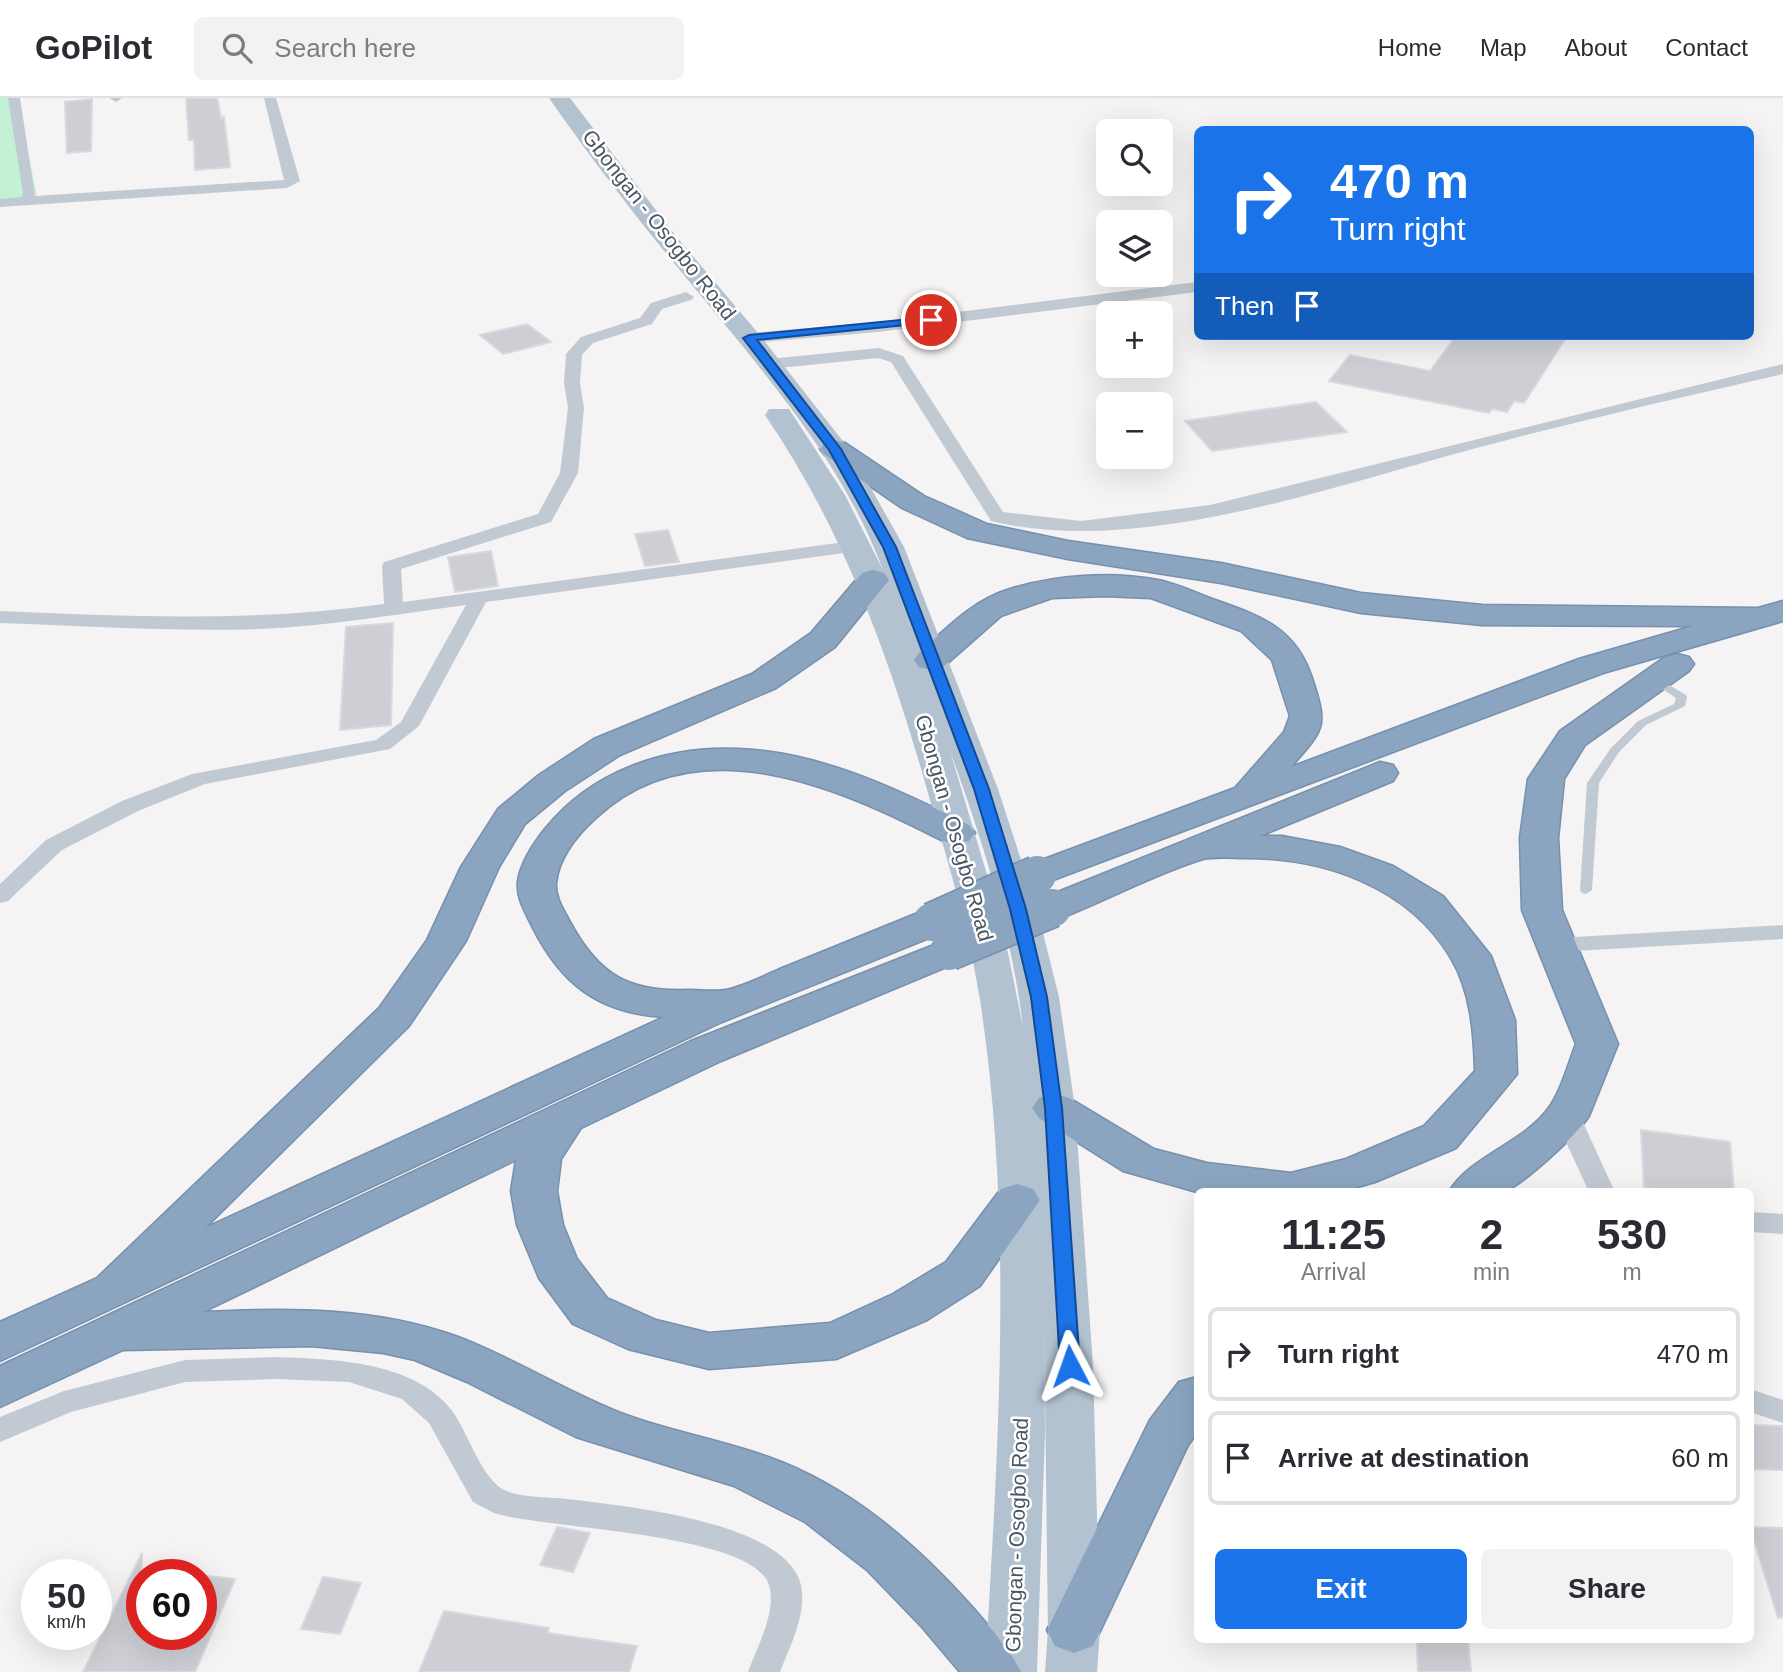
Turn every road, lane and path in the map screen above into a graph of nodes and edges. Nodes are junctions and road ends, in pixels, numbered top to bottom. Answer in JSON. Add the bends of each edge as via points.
{"nodes":[{"id":1,"x":15,"y":98,"type":"edge"},
{"id":2,"x":270,"y":98,"type":"edge"},
{"id":3,"x":536,"y":98,"type":"edge"},
{"id":4,"x":559,"y":98,"type":"edge"},
{"id":5,"x":25,"y":202,"type":"junction"},
{"id":6,"x":0,"y":203,"type":"edge"},
{"id":7,"x":1194,"y":288,"type":"edge"},
{"id":8,"x":686,"y":297,"type":"junction"},
{"id":9,"x":759,"y":351,"type":"junction"},
{"id":10,"x":1783,"y":369,"type":"edge"},
{"id":11,"x":835,"y":449,"type":"junction"},
{"id":12,"x":866,"y":563,"type":"junction"},
{"id":13,"x":478,"y":600,"type":"junction"},
{"id":14,"x":394,"y":610,"type":"junction"},
{"id":15,"x":0,"y":617,"type":"edge"},
{"id":16,"x":1774,"y":622,"type":"edge"},
{"id":17,"x":931,"y":660,"type":"junction"},
{"id":18,"x":1665,"y":671,"type":"junction"},
{"id":19,"x":1245,"y":797,"type":"junction"},
{"id":20,"x":956,"y":833,"type":"junction"},
{"id":21,"x":1199,"y":847,"type":"junction"},
{"id":22,"x":1586,"y":890,"type":"dead end"},
{"id":23,"x":1045,"y":892,"type":"junction"},
{"id":24,"x":0,"y":896,"type":"edge"},
{"id":25,"x":1783,"y":932,"type":"edge"},
{"id":26,"x":940,"y":937,"type":"junction"},
{"id":27,"x":1557,"y":945,"type":"junction"},
{"id":28,"x":732,"y":1003,"type":"junction"},
{"id":29,"x":1054,"y":1108,"type":"junction"},
{"id":30,"x":1567,"y":1116,"type":"junction"},
{"id":31,"x":566,"y":1118,"type":"junction"},
{"id":32,"x":1283,"y":1188,"type":"edge"},
{"id":33,"x":1295,"y":1188,"type":"edge"},
{"id":34,"x":1477,"y":1188,"type":"edge"},
{"id":35,"x":1600,"y":1188,"type":"edge"},
{"id":36,"x":1017,"y":1200,"type":"junction"},
{"id":37,"x":1754,"y":1222,"type":"edge"},
{"id":38,"x":1783,"y":1224,"type":"edge"},
{"id":39,"x":112,"y":1312,"type":"junction"},
{"id":40,"x":0,"y":1343,"type":"edge"},
{"id":41,"x":0,"y":1388,"type":"edge"},
{"id":42,"x":1194,"y":1400,"type":"edge"},
{"id":43,"x":1754,"y":1401,"type":"edge"},
{"id":44,"x":1783,"y":1412,"type":"edge"},
{"id":45,"x":0,"y":1430,"type":"edge"},
{"id":46,"x":1072,"y":1651,"type":"edge"},
{"id":47,"x":764,"y":1672,"type":"edge"},
{"id":48,"x":993,"y":1672,"type":"edge"},
{"id":49,"x":1011,"y":1672,"type":"edge"}],
"edges":[{"from":1,"to":5,"type":"street","via":[[30,193]]},
{"from":2,"to":5,"type":"street","via":[[293,181],[287,184]]},
{"from":3,"to":8,"type":"main road","name":"Gbongan - Osogbo Road"},
{"from":4,"to":9,"type":"main road","name":"Gbongan - Osogbo Road"},
{"from":5,"to":6,"type":"street"},
{"from":7,"to":9,"type":"street","via":[[878,327]]},
{"from":8,"to":12,"type":"main road","name":"Gbongan - Osogbo Road","via":[[801,445]]},
{"from":8,"to":14,"type":"street","via":[[656,306],[646,321],[587,340],[574,354],[576,408],[569,473],[545,518],[391,566]]},
{"from":9,"to":10,"type":"street","via":[[879,353],[897,359],[997,517],[1081,526],[1167,516],[1325,483],[1575,416]]},
{"from":9,"to":11,"type":"main road","name":"Gbongan - Osogbo Road"},
{"from":11,"to":16,"type":"highway","via":[[912,502],[978,531],[1068,551],[1221,573],[1362,603],[1482,615]]},
{"from":11,"to":17,"type":"main road","name":"Gbongan - Osogbo Road","via":[[889,547]]},
{"from":12,"to":13,"type":"street"},
{"from":12,"to":20,"type":"main road","name":"Gbongan - Osogbo Road","via":[[913,685]]},
{"from":12,"to":39,"type":"highway","via":[[823,640],[764,681],[607,747],[510,817],[480,867],[446,941],[394,1017]]},
{"from":13,"to":14,"type":"street"},
{"from":13,"to":24,"type":"street","via":[[409,726],[383,745],[200,779],[130,806],[54,845]]},
{"from":14,"to":15,"type":"street","via":[[261,623]]},
{"from":16,"to":18,"type":"highway"},
{"from":16,"to":19,"type":"highway","via":[[1591,666]]},
{"from":17,"to":19,"type":"highway","via":[[989,609],[1052,588],[1155,589],[1253,624],[1288,657],[1307,716],[1284,757]]},
{"from":17,"to":29,"type":"main road","name":"Gbongan - Osogbo Road","via":[[981,789],[1018,909],[1039,997]]},
{"from":18,"to":21,"type":"highway","via":[[1596,684]]},
{"from":18,"to":22,"type":"lane","via":[[1682,697],[1679,706],[1642,723],[1615,750],[1593,783]]},
{"from":18,"to":27,"type":"highway","via":[[1572,738],[1546,779],[1539,838],[1542,910]]},
{"from":19,"to":23,"type":"highway"},
{"from":20,"to":28,"type":"highway","via":[[877,792],[812,771],[740,760],[646,771],[586,805],[544,857],[537,891],[563,950],[593,982],[635,1000]]},
{"from":20,"to":36,"type":"main road","name":"Gbongan - Osogbo Road","via":[[983,920],[1004,1030]]},
{"from":21,"to":23,"type":"highway"},
{"from":21,"to":33,"type":"highway","via":[[1282,847],[1327,855],[1379,874],[1429,904],[1471,956],[1494,1020],[1496,1074],[1440,1137],[1359,1171]]},
{"from":23,"to":26,"type":"highway","bridge":true},
{"from":25,"to":27,"type":"street"},
{"from":26,"to":28,"type":"highway"},
{"from":26,"to":31,"type":"highway"},
{"from":27,"to":30,"type":"highway","via":[[1597,1044]]},
{"from":28,"to":39,"type":"highway"},
{"from":29,"to":32,"type":"highway","via":[[1139,1160],[1207,1179]]},
{"from":29,"to":46,"type":"main road","name":"Gbongan - Osogbo Road","via":[[1070,1366]]},
{"from":30,"to":34,"type":"highway","via":[[1533,1148]]},
{"from":30,"to":35,"type":"street"},
{"from":31,"to":36,"type":"highway","via":[[539,1157],[534,1191],[540,1226],[556,1266],[590,1311],[645,1336],[709,1351],[836,1341],[910,1307],[963,1274]]},
{"from":31,"to":39,"type":"highway"},
{"from":36,"to":49,"type":"main road","name":"Gbongan - Osogbo Road","via":[[1023,1439]]},
{"from":37,"to":38,"type":"street"},
{"from":39,"to":40,"type":"highway"},
{"from":39,"to":41,"type":"highway"},
{"from":39,"to":48,"type":"highway","via":[[258,1329],[350,1331],[415,1342],[468,1361],[595,1424],[752,1472],[815,1500],[871,1539],[948,1615]]},
{"from":42,"to":46,"type":"highway","via":[[1168,1434]]},
{"from":43,"to":44,"type":"street"},
{"from":45,"to":47,"type":"street","via":[[64,1402],[185,1371],[349,1371],[412,1391],[439,1415],[484,1493],[505,1504],[699,1532],[756,1552],[780,1573],[787,1599]]}]}
